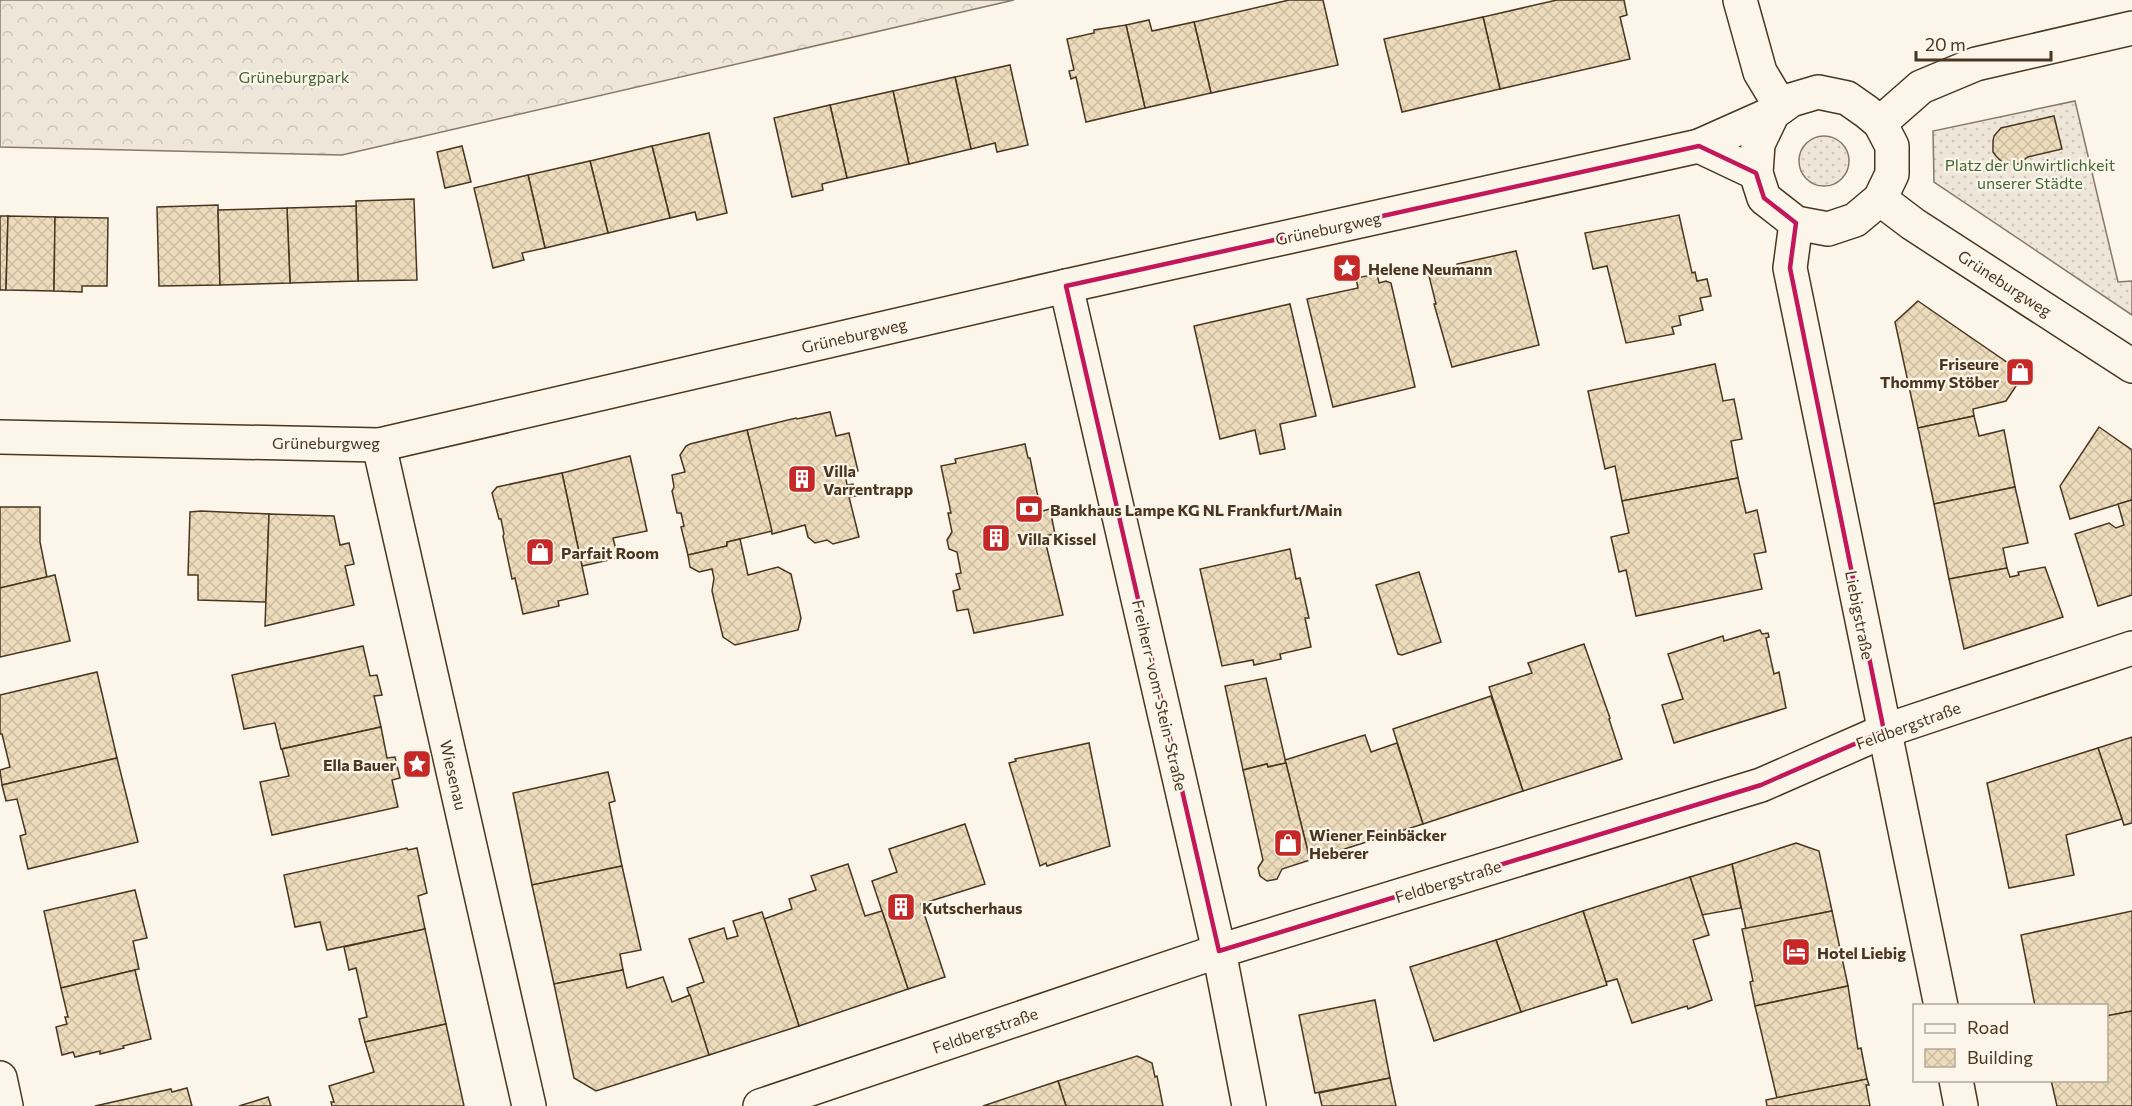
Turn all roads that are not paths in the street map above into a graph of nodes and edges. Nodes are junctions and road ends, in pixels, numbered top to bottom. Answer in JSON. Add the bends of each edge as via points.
{"nodes":[{"id":1,"x":1740,"y":0,"type":"edge"},
{"id":2,"x":2132,"y":28,"type":"edge"},
{"id":3,"x":1777,"y":110,"type":"junction"},
{"id":4,"x":1880,"y":123,"type":"junction"},
{"id":5,"x":1700,"y":146,"type":"junction"},
{"id":6,"x":1756,"y":173,"type":"junction"},
{"id":7,"x":1880,"y":199,"type":"junction"},
{"id":8,"x":1796,"y":223,"type":"junction"},
{"id":9,"x":1066,"y":286,"type":"junction"},
{"id":10,"x":2132,"y":366,"type":"edge"},
{"id":11,"x":0,"y":436,"type":"edge"},
{"id":12,"x":379,"y":445,"type":"junction"},
{"id":13,"x":2132,"y":648,"type":"edge"},
{"id":14,"x":1884,"y":732,"type":"junction"},
{"id":15,"x":1219,"y":951,"type":"junction"},
{"id":16,"x":1941,"y":1004,"type":"edge"},
{"id":17,"x":0,"y":1078,"type":"edge"},
{"id":18,"x":1956,"y":1082,"type":"edge"},
{"id":19,"x":6,"y":1106,"type":"edge"},
{"id":20,"x":529,"y":1106,"type":"edge"},
{"id":21,"x":760,"y":1106,"type":"edge"},
{"id":22,"x":1249,"y":1106,"type":"edge"},
{"id":23,"x":1961,"y":1106,"type":"edge"}],
"edges":[{"from":1,"to":3,"type":"street","via":[[1760,72]]},
{"from":2,"to":4,"type":"street","via":[[1976,64],[1921,87]]},
{"from":3,"to":4,"type":"street","via":[[1791,100],[1818,92],[1847,98]]},
{"from":3,"to":5,"type":"street","name":"Grüneburgweg"},
{"from":3,"to":6,"type":"street","via":[[1758,144]]},
{"from":4,"to":7,"type":"street","via":[[1892,146],[1892,174]]},
{"from":5,"to":6,"type":"street"},
{"from":5,"to":9,"type":"street","name":"Grüneburgweg"},
{"from":6,"to":8,"type":"street","via":[[1764,198]]},
{"from":7,"to":8,"type":"street","via":[[1855,220],[1828,229]]},
{"from":7,"to":10,"type":"street","name":"Grüneburgweg"},
{"from":8,"to":14,"type":"street","name":"Liebigstraße","via":[[1791,268]]},
{"from":9,"to":12,"type":"street","name":"Grüneburgweg"},
{"from":9,"to":15,"type":"street","name":"Freiherr-vom-Stein-Straße"},
{"from":11,"to":12,"type":"street","name":"Grüneburgweg"},
{"from":12,"to":20,"type":"street","name":"Wiesenau"},
{"from":13,"to":14,"type":"street","name":"Feldbergstraße"},
{"from":14,"to":15,"type":"street","name":"Feldbergstraße","via":[[1761,785]]},
{"from":14,"to":16,"type":"street","name":"Liebigstraße"},
{"from":15,"to":21,"type":"street","name":"Feldbergstraße"},
{"from":15,"to":22,"type":"street","name":"Freiherr-vom-Stein-Straße"},
{"from":17,"to":19,"type":"street"},
{"from":18,"to":23,"type":"street"}]}
